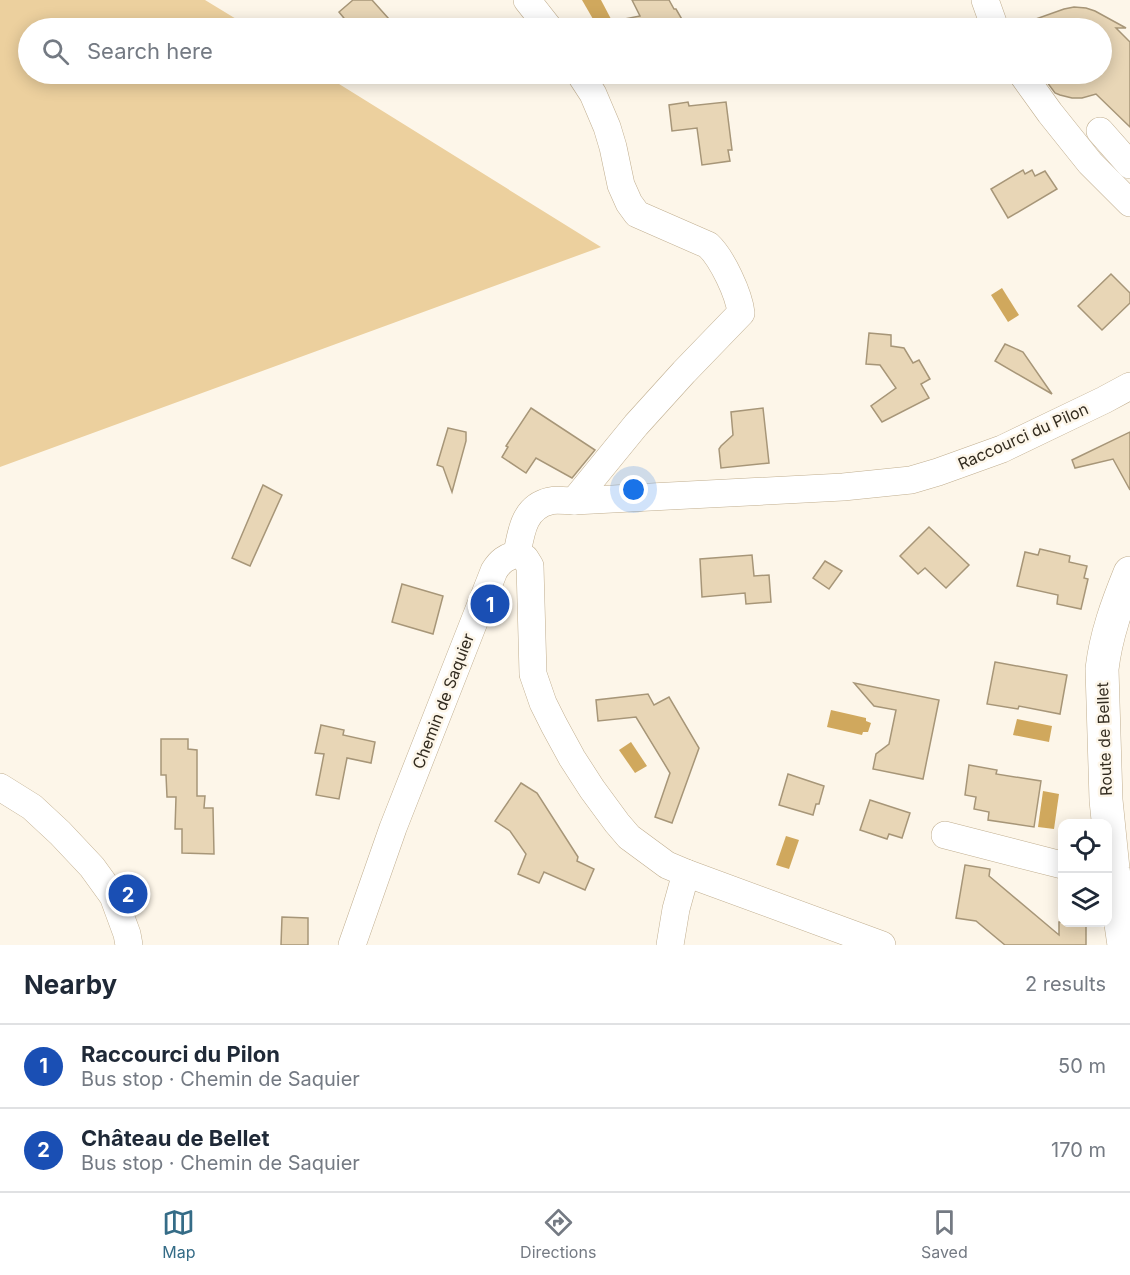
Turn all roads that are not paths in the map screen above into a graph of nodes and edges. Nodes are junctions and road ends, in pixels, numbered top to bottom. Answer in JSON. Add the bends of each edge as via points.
{"nodes":[{"id":1,"x":527,"y":0,"type":"edge"},
{"id":2,"x":985,"y":0,"type":"edge"},
{"id":3,"x":541,"y":18,"type":"edge"},
{"id":4,"x":991,"y":18,"type":"edge"},
{"id":5,"x":586,"y":84,"type":"edge"},
{"id":6,"x":1029,"y":84,"type":"edge"},
{"id":7,"x":1100,"y":131,"type":"dead end"},
{"id":8,"x":1130,"y":165,"type":"edge"},
{"id":9,"x":1130,"y":203,"type":"edge"},
{"id":10,"x":1130,"y":386,"type":"edge"},
{"id":11,"x":574,"y":501,"type":"junction"},
{"id":12,"x":517,"y":554,"type":"junction"},
{"id":13,"x":1130,"y":573,"type":"edge"},
{"id":14,"x":0,"y":788,"type":"edge"},
{"id":15,"x":1107,"y":819,"type":"edge"},
{"id":16,"x":945,"y":836,"type":"dead end"},
{"id":17,"x":1058,"y":864,"type":"edge"},
{"id":18,"x":686,"y":873,"type":"junction"},
{"id":19,"x":1111,"y":873,"type":"edge"},
{"id":20,"x":129,"y":945,"type":"edge"},
{"id":21,"x":352,"y":945,"type":"edge"},
{"id":22,"x":670,"y":945,"type":"edge"},
{"id":23,"x":882,"y":945,"type":"edge"},
{"id":24,"x":1124,"y":945,"type":"edge"}],
"edges":[{"from":1,"to":3,"type":"street"},
{"from":2,"to":4,"type":"street"},
{"from":5,"to":11,"type":"street","via":[[607,127],[629,204],[637,214],[713,249],[740,303],[741,313],[652,407]]},
{"from":6,"to":9,"type":"street","via":[[1090,163]]},
{"from":7,"to":8,"type":"street"},
{"from":10,"to":11,"type":"street","name":"Raccourci du Pilon","via":[[1002,448],[911,480]]},
{"from":11,"to":12,"type":"street","name":"Raccourci du Pilon","via":[[551,500],[529,513]]},
{"from":12,"to":18,"type":"street","via":[[531,566],[533,674],[554,725],[592,789],[629,837],[667,865]]},
{"from":12,"to":21,"type":"street","name":"Chemin de Saquier","via":[[500,562],[494,571],[393,828]]},
{"from":13,"to":15,"type":"main road","name":"Route de Bellet","via":[[1109,628],[1102,669]]},
{"from":14,"to":20,"type":"street","via":[[32,807],[92,867],[113,896]]},
{"from":16,"to":17,"type":"street"},
{"from":18,"to":22,"type":"street"},
{"from":18,"to":23,"type":"street"},
{"from":19,"to":24,"type":"main road","name":"Route de Bellet"}]}
